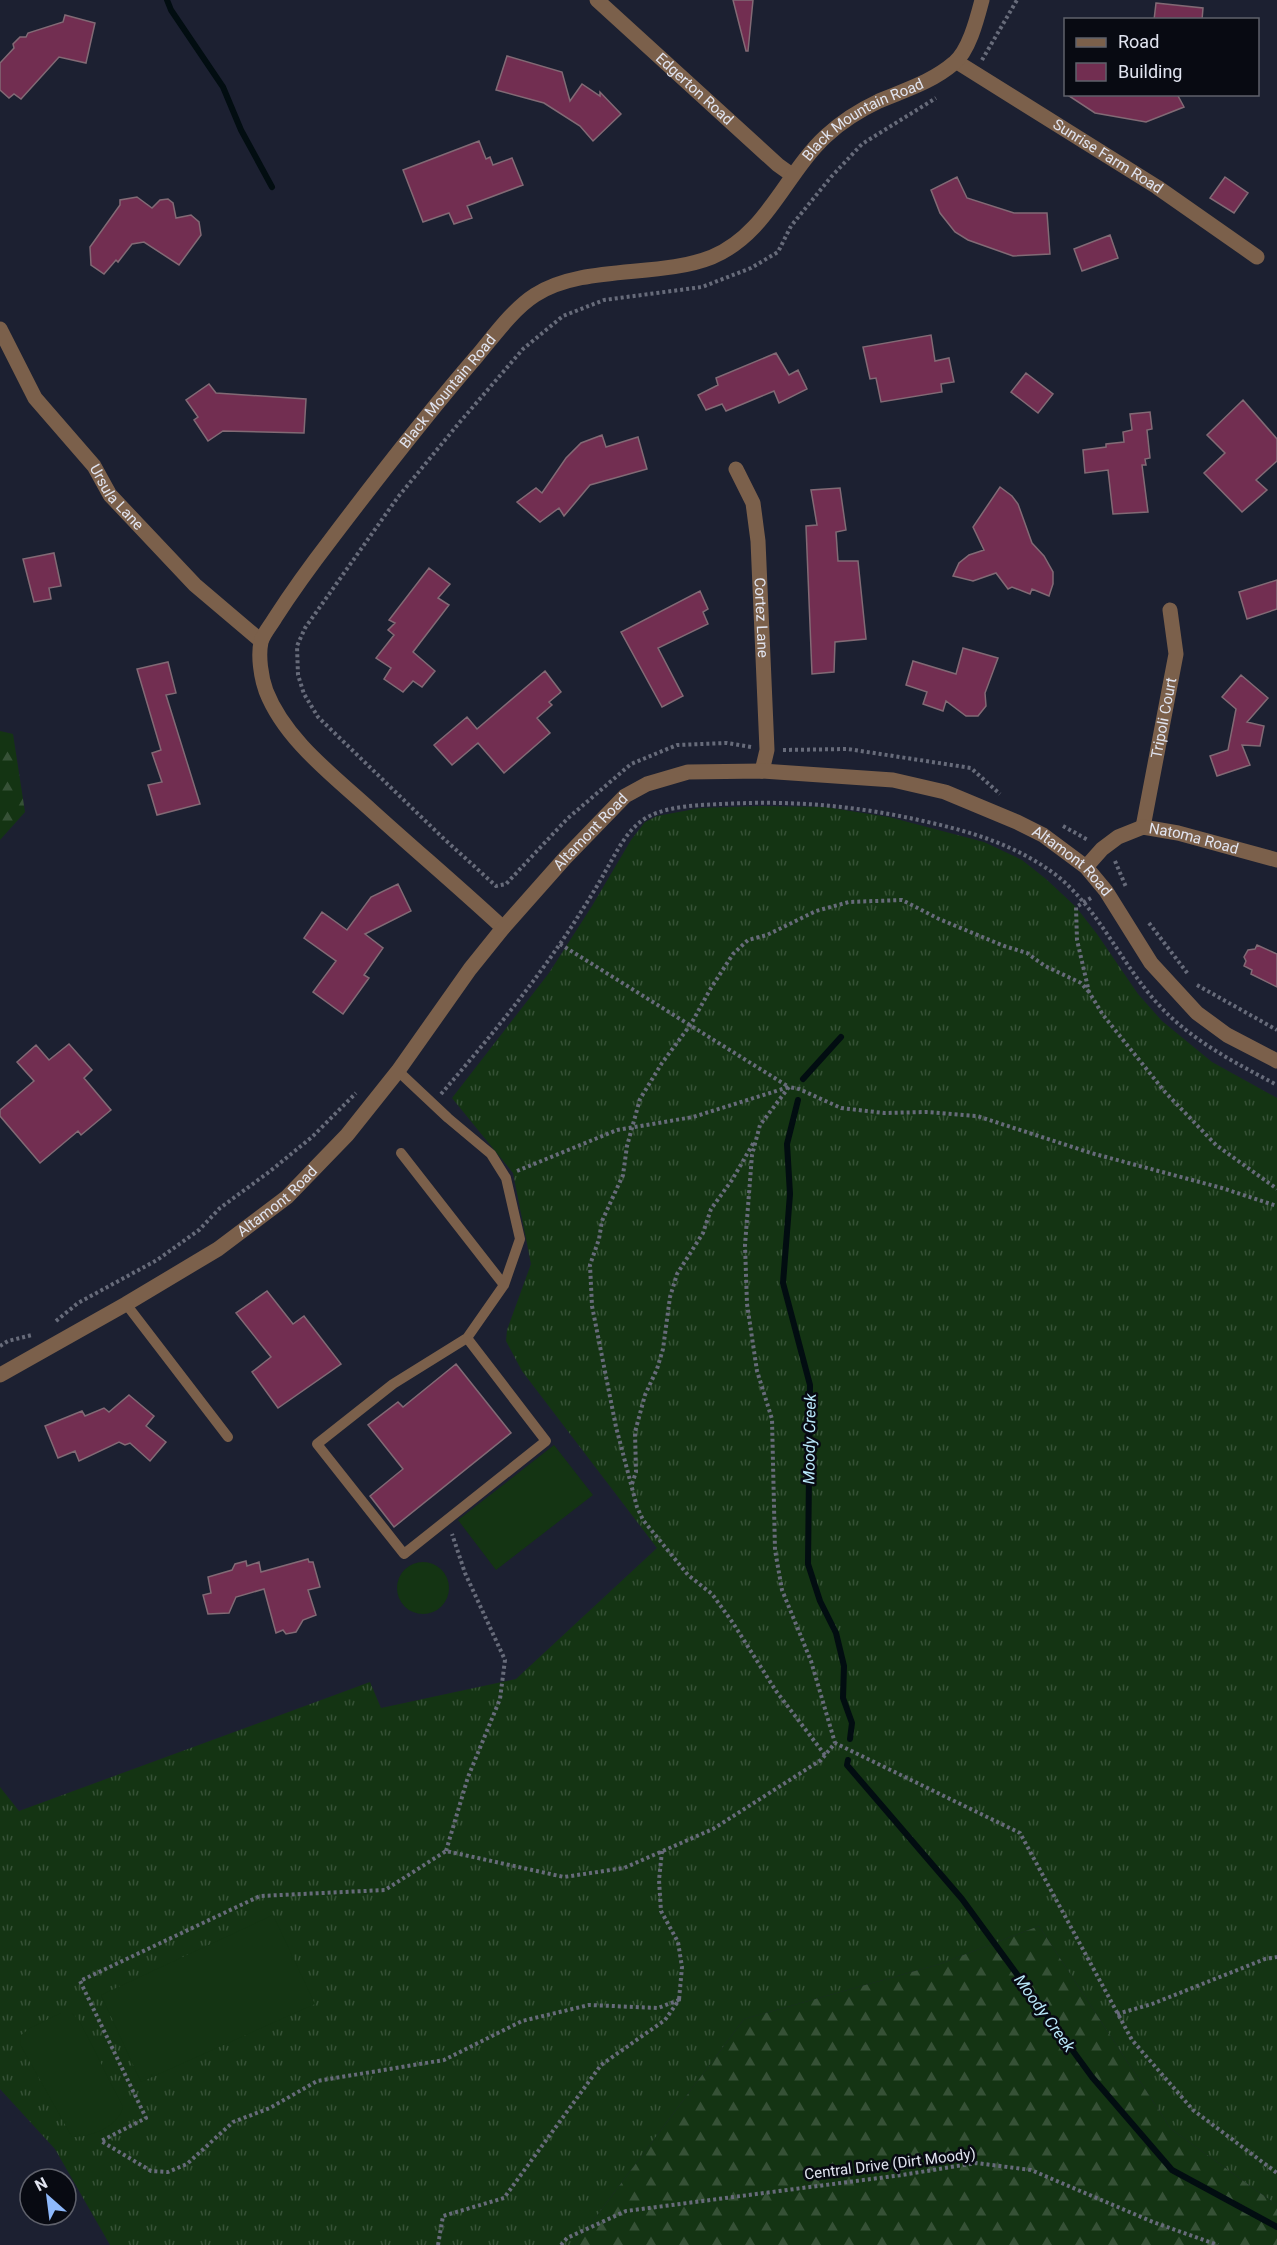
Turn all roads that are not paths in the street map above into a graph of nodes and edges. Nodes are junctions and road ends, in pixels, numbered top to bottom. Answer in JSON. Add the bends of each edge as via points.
{"nodes":[{"id":1,"x":597,"y":0,"type":"edge"},
{"id":2,"x":982,"y":0,"type":"edge"},
{"id":3,"x":957,"y":62,"type":"junction"},
{"id":4,"x":792,"y":175,"type":"junction"},
{"id":5,"x":1257,"y":257,"type":"dead end"},
{"id":6,"x":0,"y":329,"type":"edge"},
{"id":7,"x":736,"y":470,"type":"dead end"},
{"id":8,"x":1170,"y":610,"type":"dead end"},
{"id":9,"x":261,"y":641,"type":"junction"},
{"id":10,"x":762,"y":771,"type":"junction"},
{"id":11,"x":1143,"y":827,"type":"junction"},
{"id":12,"x":1277,"y":860,"type":"edge"},
{"id":13,"x":1086,"y":867,"type":"junction"},
{"id":14,"x":503,"y":928,"type":"junction"},
{"id":15,"x":1277,"y":1061,"type":"edge"},
{"id":16,"x":398,"y":1071,"type":"junction"},
{"id":17,"x":401,"y":1153,"type":"dead end"},
{"id":18,"x":504,"y":1285,"type":"junction"},
{"id":19,"x":126,"y":1304,"type":"junction"},
{"id":20,"x":467,"y":1338,"type":"junction"},
{"id":21,"x":0,"y":1375,"type":"edge"},
{"id":22,"x":228,"y":1437,"type":"dead end"}],
"edges":[{"from":1,"to":4,"type":"street","name":"Edgerton Road"},
{"from":2,"to":3,"type":"street","via":[[974,29]]},
{"from":3,"to":4,"type":"street","name":"Black Mountain Road","via":[[918,87],[849,117],[824,138]]},
{"from":3,"to":5,"type":"street","name":"Sunrise Farm Road","via":[[1157,187]]},
{"from":4,"to":9,"type":"street","name":"Black Mountain Road","via":[[756,226],[740,242],[717,255],[694,264],[565,282],[535,295],[510,318],[404,445],[291,592]]},
{"from":6,"to":9,"type":"street","name":"Ursula Lane","via":[[35,398],[94,466],[110,495],[195,585]]},
{"from":7,"to":10,"type":"street","name":"Cortez Lane","via":[[753,502],[758,541],[767,750]]},
{"from":8,"to":11,"type":"street","name":"Tripoli Court","via":[[1176,654]]},
{"from":9,"to":14,"type":"street","via":[[264,686],[273,707],[298,741]]},
{"from":10,"to":13,"type":"street","name":"Altamont Road","via":[[893,780],[945,792],[1043,835]]},
{"from":10,"to":14,"type":"street","name":"Altamont Road","via":[[688,772],[647,784],[626,796]]},
{"from":11,"to":12,"type":"street","name":"Natoma Road"},
{"from":11,"to":13,"type":"street","name":"Natoma Road","via":[[1118,837]]},
{"from":13,"to":15,"type":"street","name":"Altamont Road","via":[[1106,891],[1151,963],[1197,1013],[1227,1035]]},
{"from":14,"to":16,"type":"street","name":"Altamont Road"},
{"from":16,"to":18,"type":"lane","via":[[491,1154],[506,1178],[520,1239]]},
{"from":16,"to":19,"type":"street","name":"Altamont Road","via":[[347,1135],[287,1197],[218,1249]]},
{"from":17,"to":18,"type":"lane"},
{"from":18,"to":20,"type":"lane"},
{"from":19,"to":21,"type":"street","name":"Altamont Road"},
{"from":19,"to":22,"type":"lane"},
{"from":20,"to":20,"type":"lane","via":[[393,1384],[317,1444],[404,1554],[546,1441]]}]}
